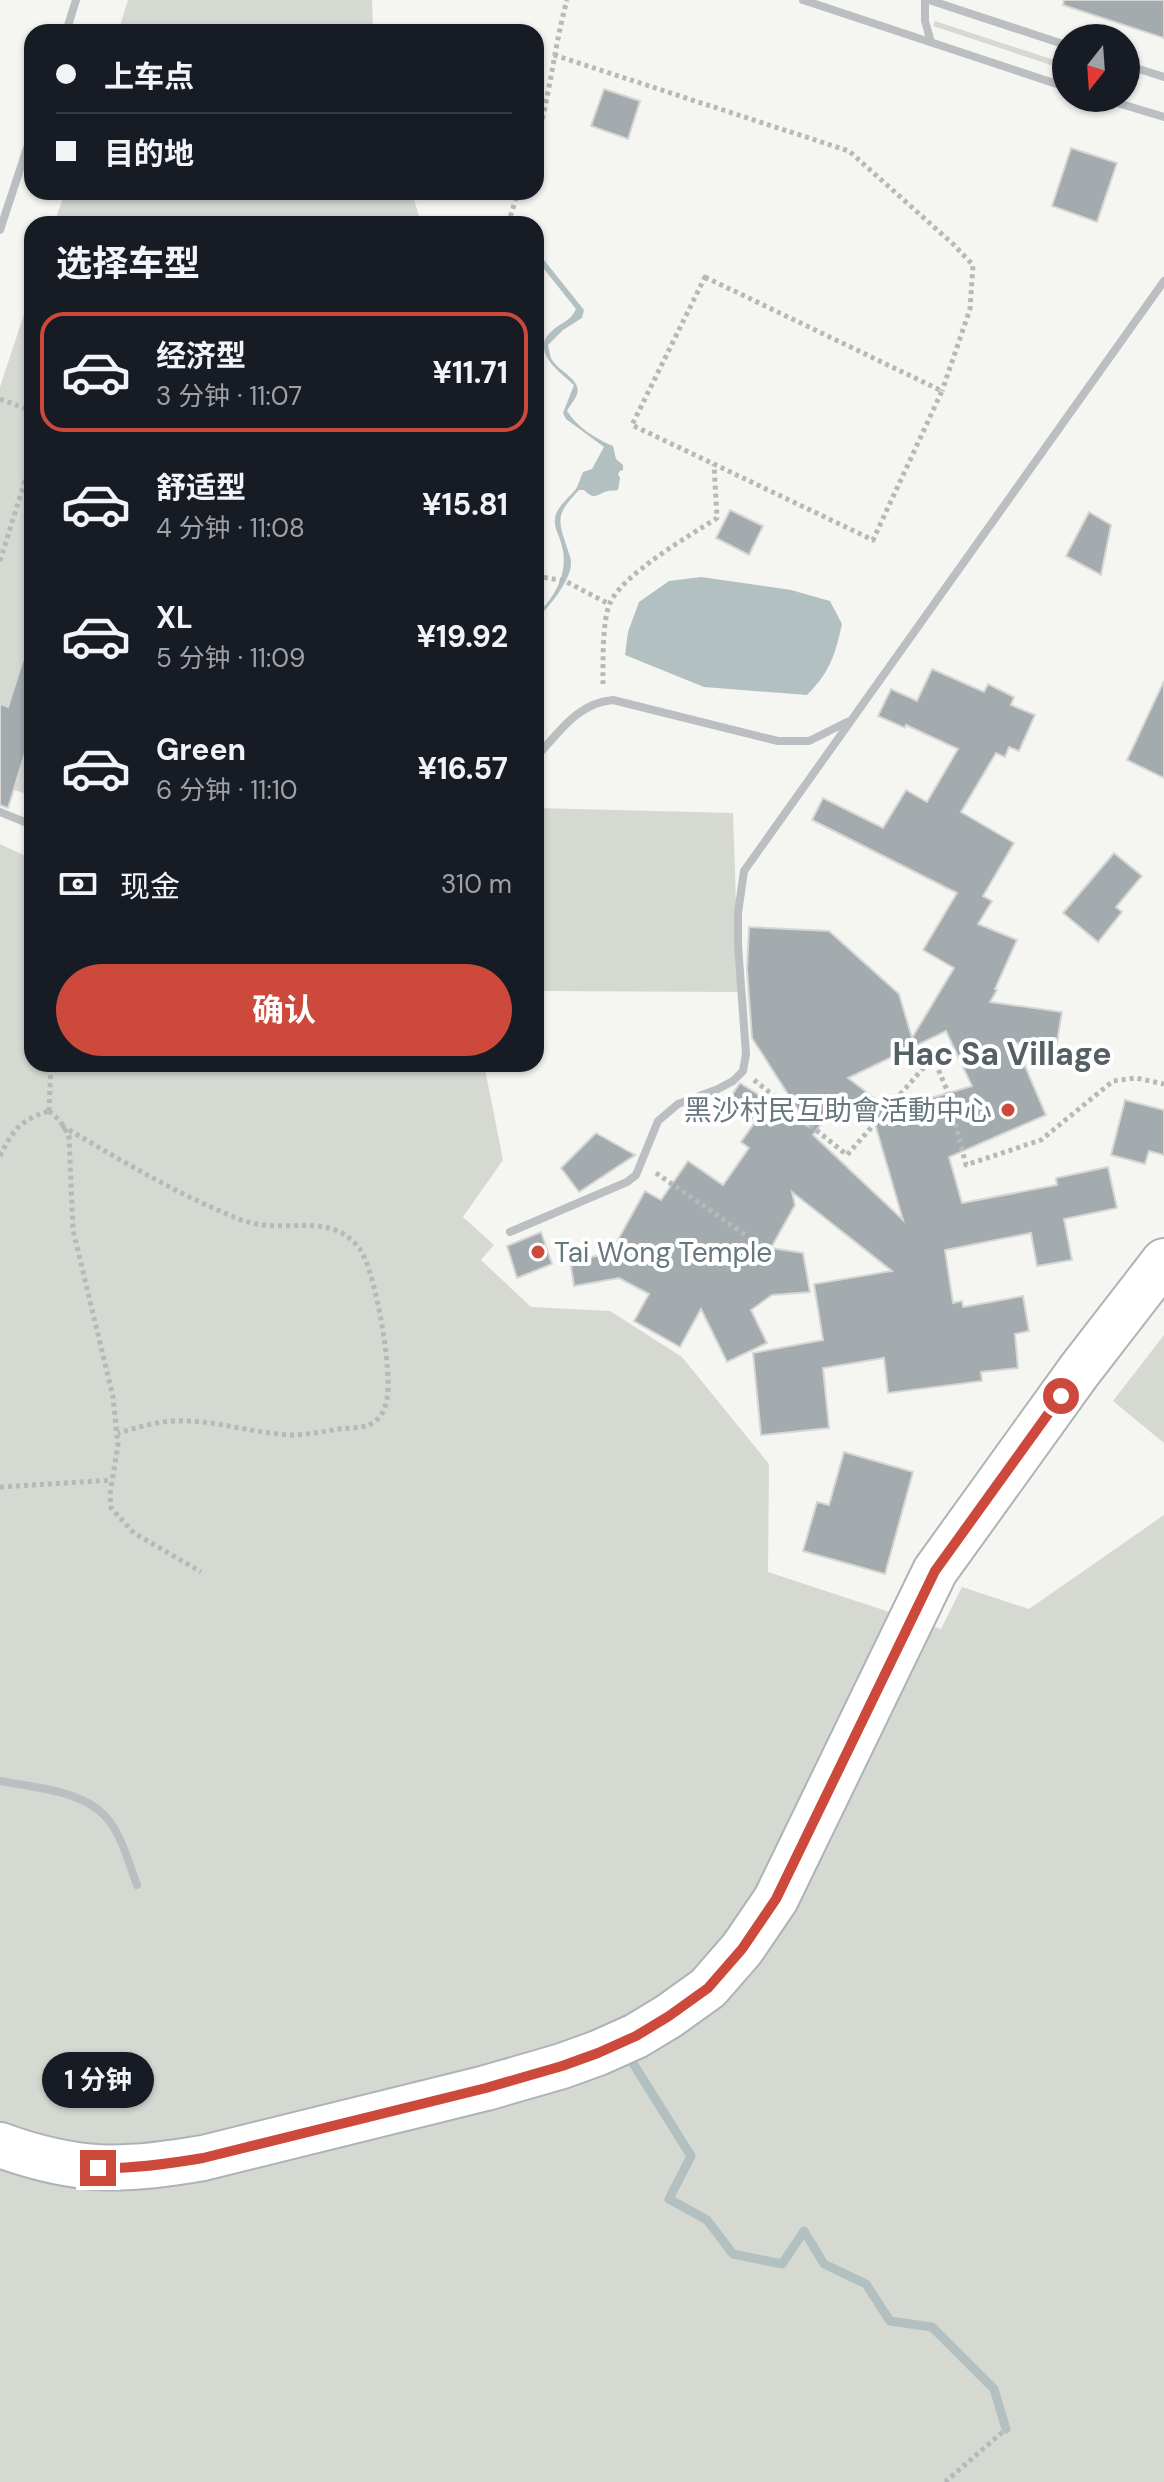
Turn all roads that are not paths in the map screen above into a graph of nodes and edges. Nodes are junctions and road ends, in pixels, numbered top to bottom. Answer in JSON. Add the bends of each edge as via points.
{"nodes":[{"id":1,"x":76,"y":0,"type":"edge"},
{"id":2,"x":803,"y":0,"type":"edge"},
{"id":3,"x":927,"y":0,"type":"edge"},
{"id":4,"x":68,"y":24,"type":"edge"},
{"id":5,"x":1052,"y":40,"type":"edge"},
{"id":6,"x":931,"y":42,"type":"junction"},
{"id":7,"x":1140,"y":69,"type":"edge"},
{"id":8,"x":1164,"y":77,"type":"edge"},
{"id":9,"x":1052,"y":82,"type":"edge"},
{"id":10,"x":1140,"y":110,"type":"edge"},
{"id":11,"x":1164,"y":117,"type":"edge"},
{"id":12,"x":24,"y":157,"type":"edge"},
{"id":13,"x":0,"y":230,"type":"edge"},
{"id":14,"x":1164,"y":281,"type":"edge"},
{"id":15,"x":851,"y":720,"type":"junction"},
{"id":16,"x":544,"y":749,"type":"edge"},
{"id":17,"x":0,"y":812,"type":"edge"},
{"id":18,"x":24,"y":822,"type":"edge"},
{"id":19,"x":510,"y":1232,"type":"dead end"},
{"id":20,"x":1164,"y":1261,"type":"edge"},
{"id":21,"x":0,"y":1781,"type":"edge"},
{"id":22,"x":137,"y":1885,"type":"dead end"},
{"id":23,"x":0,"y":2145,"type":"edge"}],
"edges":[{"from":1,"to":4,"type":"street"},
{"from":2,"to":6,"type":"street"},
{"from":3,"to":5,"type":"street"},
{"from":3,"to":6,"type":"street"},
{"from":6,"to":9,"type":"street"},
{"from":7,"to":8,"type":"street"},
{"from":10,"to":11,"type":"street"},
{"from":12,"to":13,"type":"street"},
{"from":14,"to":15,"type":"street"},
{"from":15,"to":16,"type":"street","via":[[809,741],[778,741],[613,700],[585,707]]},
{"from":15,"to":19,"type":"street","via":[[744,871],[738,913],[743,1071],[718,1089],[678,1104],[658,1121],[642,1164],[627,1182]]},
{"from":17,"to":18,"type":"street"},
{"from":20,"to":23,"type":"main road","via":[[935,1571],[776,1899],[708,1988],[636,2036],[562,2066],[203,2158],[119,2169],[76,2167]]},
{"from":21,"to":22,"type":"street","via":[[69,1795],[93,1806],[120,1839]]}]}
